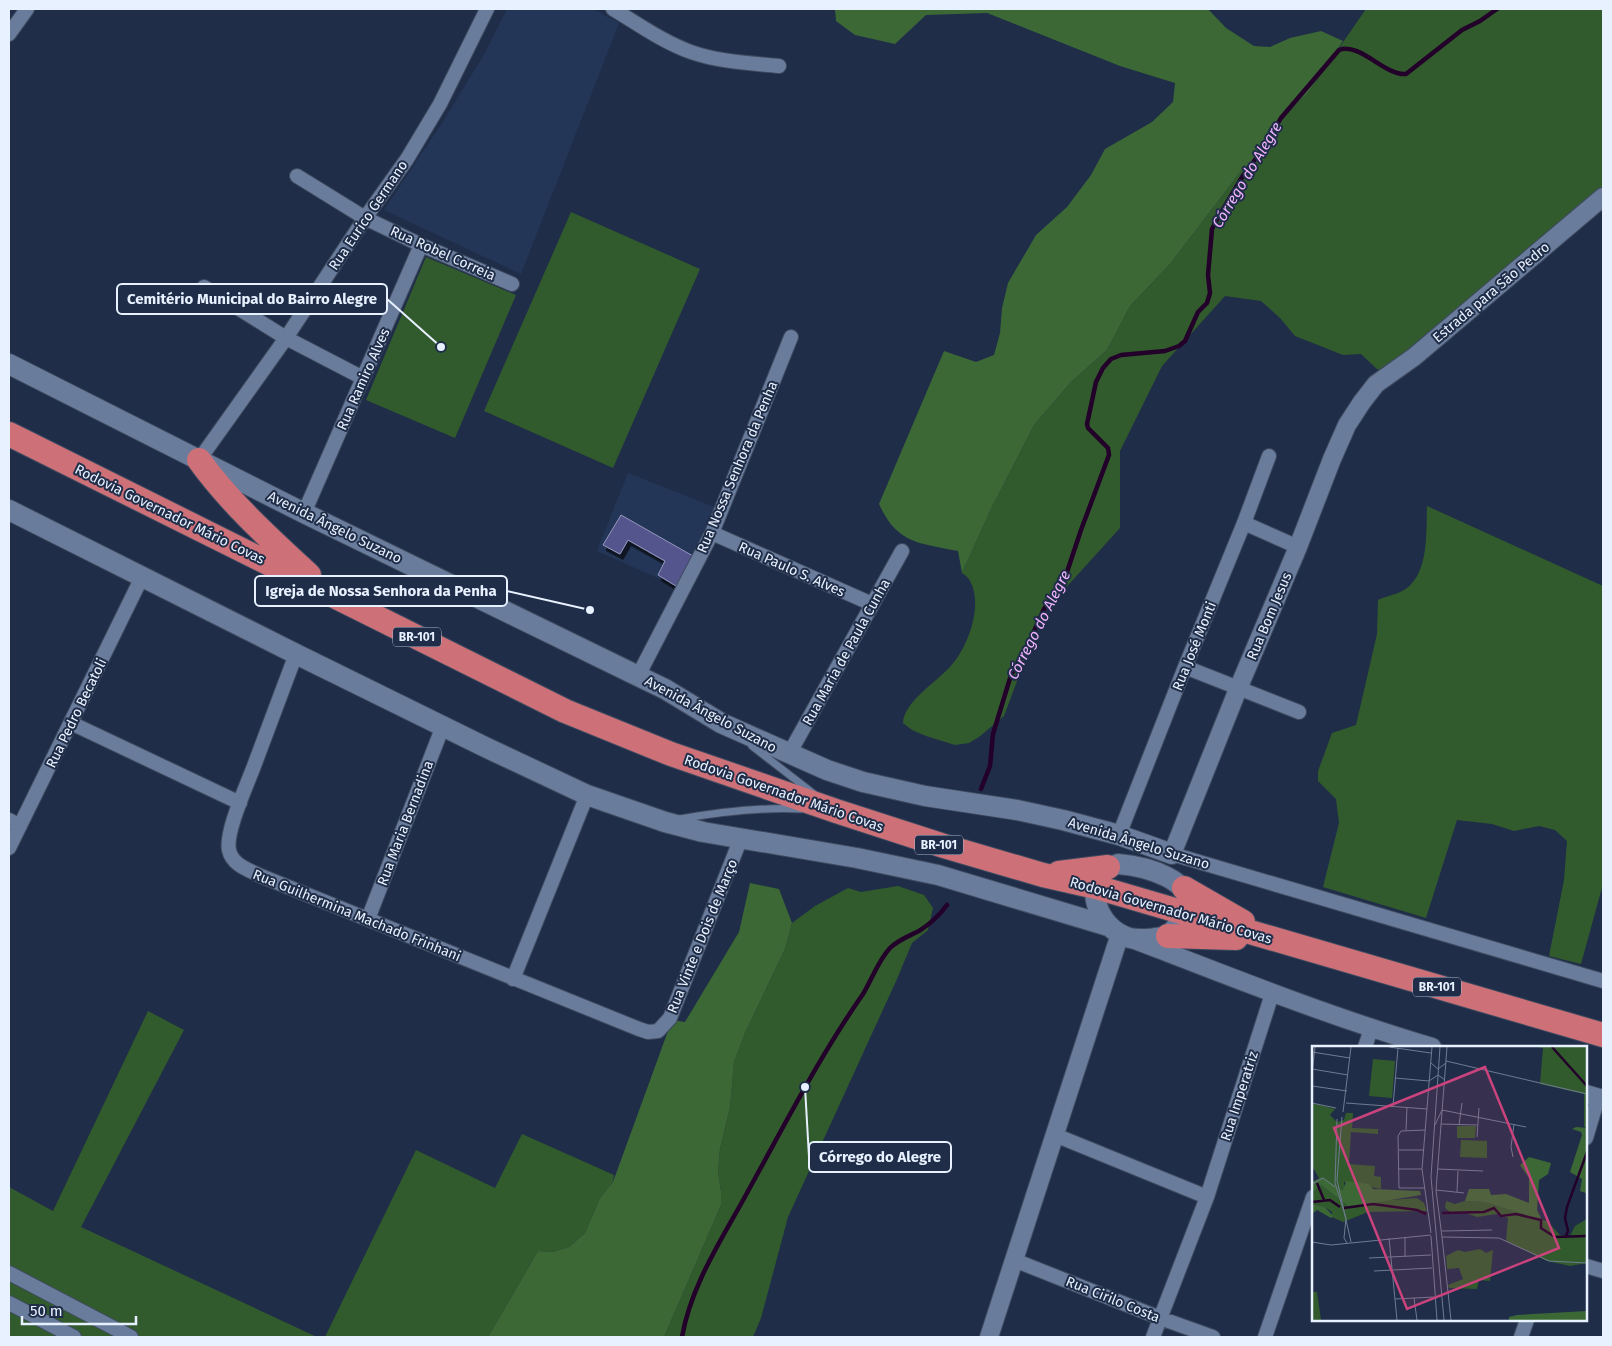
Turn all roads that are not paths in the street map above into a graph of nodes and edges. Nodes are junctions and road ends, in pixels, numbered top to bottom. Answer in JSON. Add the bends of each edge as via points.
{"nodes":[{"id":1,"x":27,"y":9,"type":"edge"},
{"id":2,"x":487,"y":9,"type":"edge"},
{"id":3,"x":613,"y":9,"type":"edge"},
{"id":4,"x":9,"y":34,"type":"edge"},
{"id":5,"x":779,"y":66,"type":"dead end"},
{"id":6,"x":297,"y":176,"type":"dead end"},
{"id":7,"x":1603,"y":197,"type":"edge"},
{"id":8,"x":365,"y":218,"type":"junction"},
{"id":9,"x":421,"y":245,"type":"junction"},
{"id":10,"x":512,"y":284,"type":"dead end"},
{"id":11,"x":204,"y":287,"type":"dead end"},
{"id":12,"x":791,"y":337,"type":"dead end"},
{"id":13,"x":286,"y":338,"type":"junction"},
{"id":14,"x":9,"y":364,"type":"edge"},
{"id":15,"x":363,"y":378,"type":"junction"},
{"id":16,"x":1376,"y":384,"type":"joint"},
{"id":17,"x":9,"y":434,"type":"edge"},
{"id":18,"x":1269,"y":456,"type":"dead end"},
{"id":19,"x":199,"y":460,"type":"junction"},
{"id":20,"x":9,"y":510,"type":"edge"},
{"id":21,"x":304,"y":512,"type":"junction"},
{"id":22,"x":1244,"y":523,"type":"junction"},
{"id":23,"x":712,"y":533,"type":"junction"},
{"id":24,"x":1298,"y":547,"type":"junction"},
{"id":25,"x":902,"y":551,"type":"dead end"},
{"id":26,"x":142,"y":578,"type":"junction"},
{"id":27,"x":328,"y":593,"type":"junction"},
{"id":28,"x":872,"y":604,"type":"junction"},
{"id":29,"x":296,"y":654,"type":"junction"},
{"id":30,"x":1185,"y":667,"type":"junction"},
{"id":31,"x":638,"y":676,"type":"junction"},
{"id":32,"x":1238,"y":689,"type":"junction"},
{"id":33,"x":1299,"y":712,"type":"dead end"},
{"id":34,"x":721,"y":722,"type":"junction"},
{"id":35,"x":71,"y":723,"type":"junction"},
{"id":36,"x":443,"y":726,"type":"junction"},
{"id":37,"x":789,"y":754,"type":"junction"},
{"id":38,"x":587,"y":795,"type":"junction"},
{"id":39,"x":240,"y":803,"type":"junction"},
{"id":40,"x":836,"y":811,"type":"junction"},
{"id":41,"x":665,"y":822,"type":"junction"},
{"id":42,"x":14,"y":823,"type":"edge"},
{"id":43,"x":1119,"y":835,"type":"junction"},
{"id":44,"x":740,"y":838,"type":"junction"},
{"id":45,"x":9,"y":848,"type":"edge"},
{"id":46,"x":1172,"y":854,"type":"junction"},
{"id":47,"x":1145,"y":870,"type":"junction"},
{"id":48,"x":1180,"y":885,"type":"junction"},
{"id":49,"x":1110,"y":910,"type":"junction"},
{"id":50,"x":1186,"y":914,"type":"junction"},
{"id":51,"x":368,"y":919,"type":"junction"},
{"id":52,"x":1168,"y":936,"type":"junction"},
{"id":53,"x":1270,"y":939,"type":"junction"},
{"id":54,"x":513,"y":979,"type":"junction"},
{"id":55,"x":1603,"y":981,"type":"edge"},
{"id":56,"x":1272,"y":994,"type":"junction"},
{"id":57,"x":1372,"y":1029,"type":"junction"},
{"id":58,"x":658,"y":1032,"type":"joint"},
{"id":59,"x":1603,"y":1035,"type":"edge"},
{"id":60,"x":1365,"y":1046,"type":"edge"},
{"id":61,"x":1429,"y":1046,"type":"edge"},
{"id":62,"x":1596,"y":1097,"type":"edge"},
{"id":63,"x":1587,"y":1134,"type":"edge"},
{"id":64,"x":1055,"y":1135,"type":"junction"},
{"id":65,"x":1207,"y":1197,"type":"junction"},
{"id":66,"x":1312,"y":1200,"type":"edge"},
{"id":67,"x":1014,"y":1260,"type":"junction"},
{"id":68,"x":1587,"y":1266,"type":"edge"},
{"id":69,"x":1603,"y":1270,"type":"edge"},
{"id":70,"x":9,"y":1273,"type":"edge"},
{"id":71,"x":9,"y":1303,"type":"edge"},
{"id":72,"x":1160,"y":1318,"type":"junction"},
{"id":73,"x":1527,"y":1321,"type":"edge"},
{"id":74,"x":74,"y":1337,"type":"edge"},
{"id":75,"x":132,"y":1337,"type":"edge"},
{"id":76,"x":989,"y":1337,"type":"edge"},
{"id":77,"x":1153,"y":1337,"type":"edge"},
{"id":78,"x":1212,"y":1337,"type":"edge"},
{"id":79,"x":1265,"y":1337,"type":"edge"},
{"id":80,"x":1521,"y":1337,"type":"edge"}],
"edges":[{"from":1,"to":4,"type":"street"},
{"from":2,"to":8,"type":"street","name":"Rua Eurico Germano","via":[[440,104],[407,159]]},
{"from":3,"to":5,"type":"street","via":[[661,38],[692,52],[718,60]]},
{"from":6,"to":8,"type":"street","name":"Rua Robel Correia"},
{"from":7,"to":16,"type":"street","name":"Estrada para São Pedro","via":[[1414,357]]},
{"from":8,"to":9,"type":"street","name":"Rua Robel Correia"},
{"from":8,"to":13,"type":"street","name":"Rua Eurico Germano"},
{"from":9,"to":10,"type":"street","name":"Rua Robel Correia"},
{"from":9,"to":15,"type":"street","name":"Rua Ramiro Alves"},
{"from":11,"to":13,"type":"street"},
{"from":12,"to":23,"type":"street","name":"Rua Nossa Senhora da Penha"},
{"from":13,"to":15,"type":"street"},
{"from":13,"to":19,"type":"street","name":"Rua Eurico Germano"},
{"from":14,"to":19,"type":"main road","name":"Avenida Ângelo Suzano"},
{"from":15,"to":21,"type":"street","name":"Rua Ramiro Alves"},
{"from":16,"to":24,"type":"street","name":"Rua Bom Jesus","via":[[1347,425]]},
{"from":17,"to":27,"type":"highway","name":"Rodovia Governador Mário Covas","number":"BR-101"},
{"from":18,"to":22,"type":"street","name":"Rua José Monti"},
{"from":19,"to":21,"type":"main road","name":"Avenida Ângelo Suzano"},
{"from":19,"to":27,"type":"highway","via":[[236,505]]},
{"from":20,"to":26,"type":"main road"},
{"from":21,"to":31,"type":"main road","name":"Avenida Ângelo Suzano"},
{"from":22,"to":24,"type":"street"},
{"from":22,"to":30,"type":"street","name":"Rua José Monti"},
{"from":23,"to":28,"type":"street","name":"Rua Paulo S. Alves"},
{"from":23,"to":31,"type":"street","name":"Rua Nossa Senhora da Penha"},
{"from":24,"to":32,"type":"street","name":"Rua Bom Jesus"},
{"from":25,"to":28,"type":"street","name":"Rua Maria de Paula Cunha"},
{"from":26,"to":29,"type":"main road"},
{"from":26,"to":35,"type":"street","name":"Rua Pedro Becatoli"},
{"from":27,"to":40,"type":"highway","name":"Rodovia Governador Mário Covas","number":"BR-101","via":[[565,711],[671,754]]},
{"from":28,"to":37,"type":"street","name":"Rua Maria de Paula Cunha"},
{"from":29,"to":36,"type":"main road"},
{"from":29,"to":39,"type":"street","name":"Rua Guilhermina Machado Frinhani"},
{"from":30,"to":32,"type":"street"},
{"from":30,"to":43,"type":"street","name":"Rua José Monti"},
{"from":31,"to":34,"type":"main road","name":"Avenida Ângelo Suzano"},
{"from":32,"to":33,"type":"street"},
{"from":32,"to":46,"type":"street","name":"Rua Bom Jesus"},
{"from":34,"to":37,"type":"main road","name":"Avenida Ângelo Suzano"},
{"from":34,"to":40,"type":"lane"},
{"from":35,"to":39,"type":"street"},
{"from":35,"to":42,"type":"street","name":"Rua Pedro Becatoli"},
{"from":36,"to":38,"type":"main road"},
{"from":36,"to":51,"type":"street","name":"Rua Maria Bernadina"},
{"from":37,"to":43,"type":"main road","name":"Avenida Ângelo Suzano","via":[[862,782],[924,796],[1017,810]]},
{"from":38,"to":41,"type":"main road"},
{"from":38,"to":54,"type":"street"},
{"from":39,"to":51,"type":"street","name":"Rua Guilhermina Machado Frinhani","via":[[228,840],[234,860],[261,876]]},
{"from":40,"to":41,"type":"lane","via":[[780,808],[723,812]]},
{"from":40,"to":49,"type":"highway","name":"Rodovia Governador Mário Covas","number":"BR-101","via":[[1043,875]]},
{"from":41,"to":44,"type":"main road"},
{"from":42,"to":45,"type":"street","name":"Rua Pedro Becatoli"},
{"from":43,"to":46,"type":"main road","name":"Avenida Ângelo Suzano"},
{"from":44,"to":49,"type":"main road","via":[[858,858]]},
{"from":44,"to":58,"type":"street","name":"Rua Vinte e Dois de Março","via":[[670,1018]]},
{"from":46,"to":47,"type":"main road"},
{"from":46,"to":48,"type":"main road"},
{"from":46,"to":55,"type":"street","name":"Avenida Ângelo Suzano"},
{"from":47,"to":48,"type":"main road"},
{"from":47,"to":49,"type":"main road","via":[[1118,864]]},
{"from":48,"to":50,"type":"main road","via":[[1187,900]]},
{"from":48,"to":53,"type":"highway"},
{"from":49,"to":50,"type":"highway","name":"Rodovia Governador Mário Covas","number":"BR-101"},
{"from":49,"to":52,"type":"main road","via":[[1149,939]]},
{"from":49,"to":56,"type":"street"},
{"from":49,"to":64,"type":"street"},
{"from":50,"to":52,"type":"main road"},
{"from":50,"to":53,"type":"highway","name":"Rodovia Governador Mário Covas","number":"BR-101"},
{"from":51,"to":54,"type":"street","name":"Rua Guilhermina Machado Frinhani"},
{"from":52,"to":53,"type":"highway"},
{"from":53,"to":59,"type":"highway","name":"Rodovia Governador Mário Covas","number":"BR-101"},
{"from":54,"to":58,"type":"street","name":"Rua Guilhermina Machado Frinhani","via":[[639,1030]]},
{"from":56,"to":57,"type":"street"},
{"from":56,"to":65,"type":"street","name":"Rua Imperatriz"},
{"from":57,"to":60,"type":"street"},
{"from":57,"to":61,"type":"street"},
{"from":62,"to":63,"type":"street"},
{"from":64,"to":65,"type":"street"},
{"from":64,"to":67,"type":"street"},
{"from":65,"to":72,"type":"street","name":"Rua Imperatriz"},
{"from":66,"to":79,"type":"street"},
{"from":67,"to":72,"type":"street","name":"Rua Cirilo Costa"},
{"from":67,"to":76,"type":"street"},
{"from":68,"to":69,"type":"street"},
{"from":70,"to":75,"type":"street"},
{"from":71,"to":74,"type":"street"},
{"from":72,"to":77,"type":"street","name":"Rua Imperatriz"},
{"from":72,"to":78,"type":"street","name":"Rua Cirilo Costa"},
{"from":73,"to":80,"type":"street"}]}
